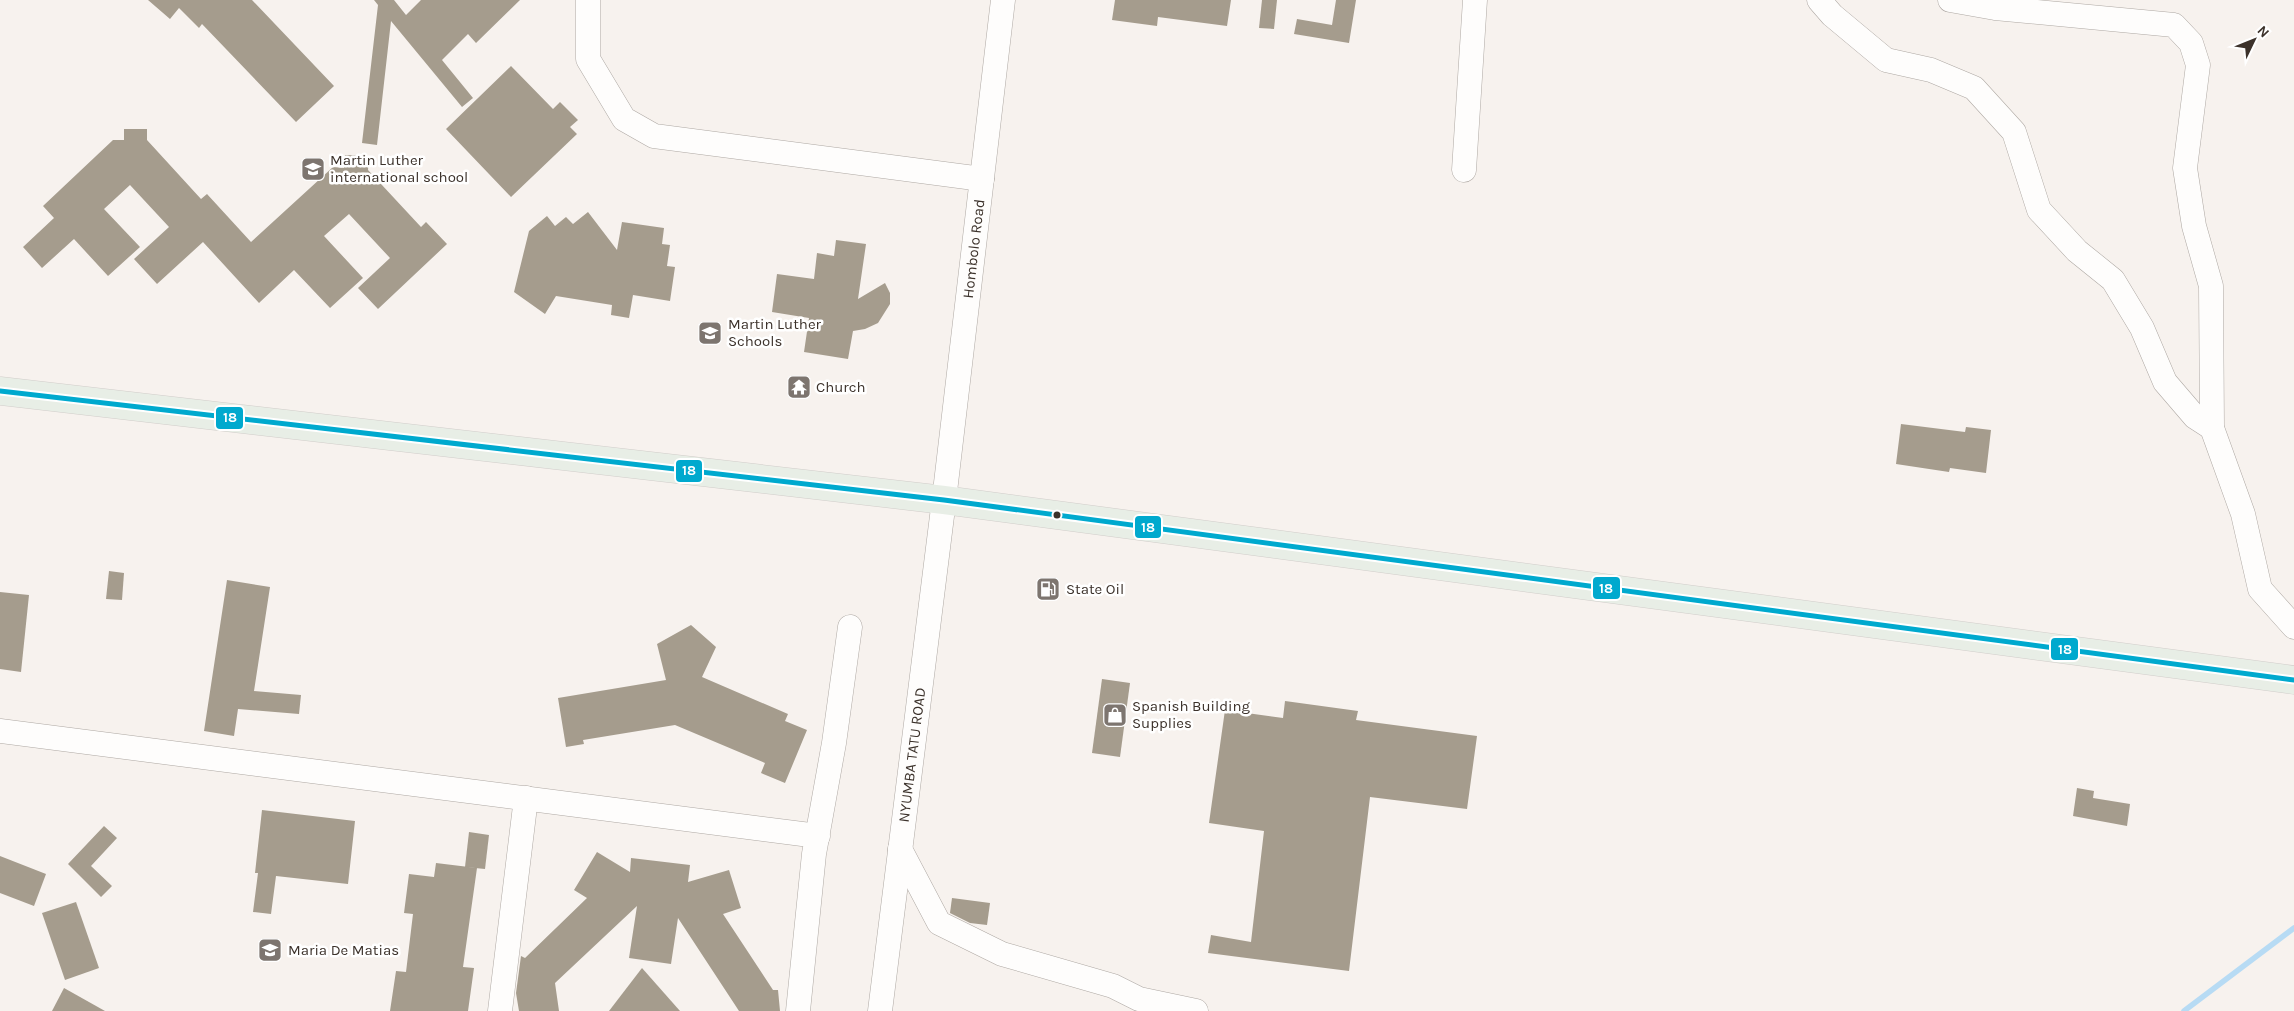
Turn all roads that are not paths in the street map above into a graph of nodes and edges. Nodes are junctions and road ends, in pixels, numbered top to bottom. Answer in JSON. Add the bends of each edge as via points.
{"nodes":[{"id":1,"x":588,"y":0,"type":"edge"},
{"id":2,"x":1003,"y":0,"type":"edge"},
{"id":3,"x":1475,"y":0,"type":"edge"},
{"id":4,"x":1819,"y":0,"type":"edge"},
{"id":5,"x":1950,"y":0,"type":"edge"},
{"id":6,"x":1464,"y":170,"type":"dead end"},
{"id":7,"x":982,"y":179,"type":"junction"},
{"id":8,"x":0,"y":391,"type":"edge"},
{"id":9,"x":2212,"y":428,"type":"junction"},
{"id":10,"x":944,"y":500,"type":"junction"},
{"id":11,"x":850,"y":627,"type":"dead end"},
{"id":12,"x":2294,"y":627,"type":"edge"},
{"id":13,"x":2294,"y":680,"type":"edge"},
{"id":14,"x":0,"y":731,"type":"edge"},
{"id":15,"x":526,"y":798,"type":"junction"},
{"id":16,"x":818,"y":836,"type":"junction"},
{"id":17,"x":900,"y":849,"type":"junction"},
{"id":18,"x":500,"y":1011,"type":"edge"},
{"id":19,"x":798,"y":1011,"type":"edge"},
{"id":20,"x":880,"y":1011,"type":"edge"},
{"id":21,"x":1196,"y":1011,"type":"edge"}],
"edges":[{"from":1,"to":7,"type":"street","via":[[588,59],[624,119],[654,136]]},
{"from":2,"to":7,"type":"street","name":"Hombolo Road"},
{"from":3,"to":6,"type":"street"},
{"from":4,"to":9,"type":"street","via":[[1832,15],[1886,60],[1931,70],[1974,88],[2014,132],[2039,210],[2077,251],[2113,280],[2142,328],[2166,382],[2195,417]]},
{"from":5,"to":9,"type":"street","via":[[1995,8],[2174,25],[2191,44],[2198,65],[2185,168],[2194,226],[2210,286]]},
{"from":7,"to":10,"type":"street","name":"Hombolo Road"},
{"from":8,"to":10,"type":"highway"},
{"from":9,"to":12,"type":"street","via":[[2244,514],[2260,589]]},
{"from":10,"to":13,"type":"highway"},
{"from":10,"to":17,"type":"street","name":"NYUMBA TATU ROAD"},
{"from":11,"to":16,"type":"street"},
{"from":14,"to":15,"type":"street"},
{"from":15,"to":16,"type":"street"},
{"from":15,"to":18,"type":"street"},
{"from":16,"to":19,"type":"street"},
{"from":17,"to":20,"type":"street","name":"NYUMBA TATU ROAD"},
{"from":17,"to":21,"type":"street","via":[[939,923],[1002,954],[1113,986],[1139,999]]}]}
